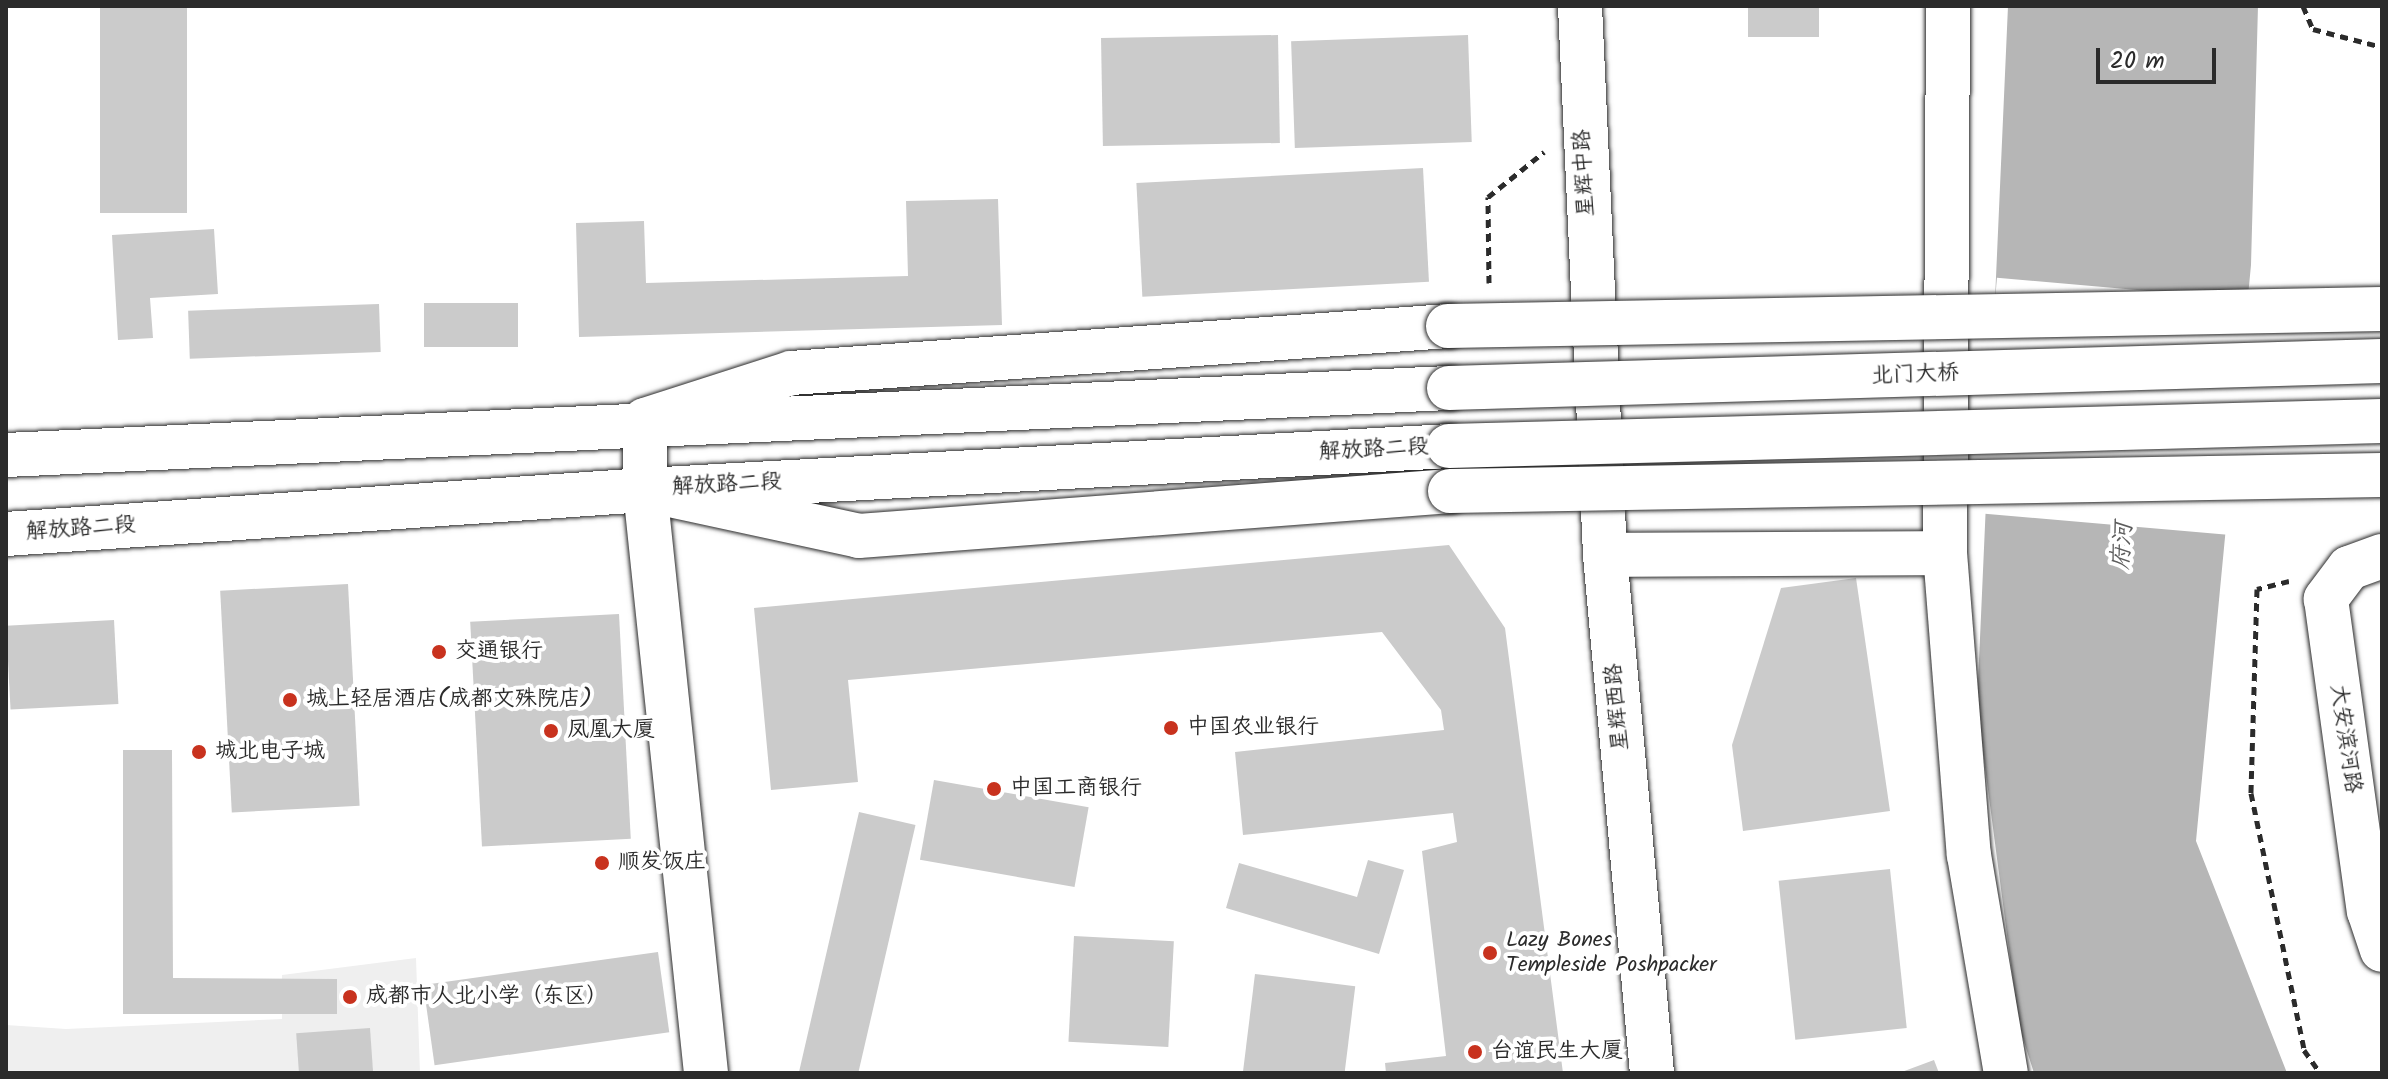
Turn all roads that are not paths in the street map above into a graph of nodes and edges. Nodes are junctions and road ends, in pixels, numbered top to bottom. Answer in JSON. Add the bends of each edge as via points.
{"nodes":[{"id":1,"x":1580,"y":6,"type":"edge"},
{"id":2,"x":1948,"y":6,"type":"edge"},
{"id":3,"x":2382,"y":309,"type":"edge"},
{"id":4,"x":1594,"y":340,"type":"joint"},
{"id":5,"x":2382,"y":361,"type":"edge"},
{"id":6,"x":645,"y":420,"type":"junction"},
{"id":7,"x":2382,"y":421,"type":"edge"},
{"id":8,"x":6,"y":455,"type":"edge"},
{"id":9,"x":2382,"y":475,"type":"edge"},
{"id":10,"x":645,"y":490,"type":"junction"},
{"id":11,"x":6,"y":534,"type":"edge"},
{"id":12,"x":1945,"y":553,"type":"junction"},
{"id":13,"x":1605,"y":555,"type":"junction"},
{"id":14,"x":2366,"y":562,"type":"edge"},
{"id":15,"x":2382,"y":950,"type":"edge"},
{"id":16,"x":706,"y":1073,"type":"edge"},
{"id":17,"x":1652,"y":1073,"type":"edge"},
{"id":18,"x":2006,"y":1073,"type":"edge"}],
"edges":[{"from":1,"to":4,"type":"street","name":"星辉中路"},
{"from":2,"to":12,"type":"street"},
{"from":3,"to":6,"type":"street","bridge":true,"via":[[1469,325],[791,373]]},
{"from":4,"to":13,"type":"street","name":"星辉西路"},
{"from":5,"to":6,"type":"street","name":"北门大桥","bridge":true,"via":[[1449,388]]},
{"from":6,"to":8,"type":"street"},
{"from":6,"to":10,"type":"street"},
{"from":7,"to":10,"type":"street","name":"解放路二段","bridge":true,"via":[[1449,446]]},
{"from":9,"to":10,"type":"street","bridge":true,"via":[[1450,491],[859,536]]},
{"from":10,"to":11,"type":"street","name":"解放路二段"},
{"from":10,"to":16,"type":"street"},
{"from":12,"to":13,"type":"street"},
{"from":12,"to":18,"type":"street","via":[[1969,855]]},
{"from":13,"to":17,"type":"street","name":"星辉西路"},
{"from":14,"to":15,"type":"street","name":"大安滨河路","via":[[2326,599],[2369,911]]}]}
